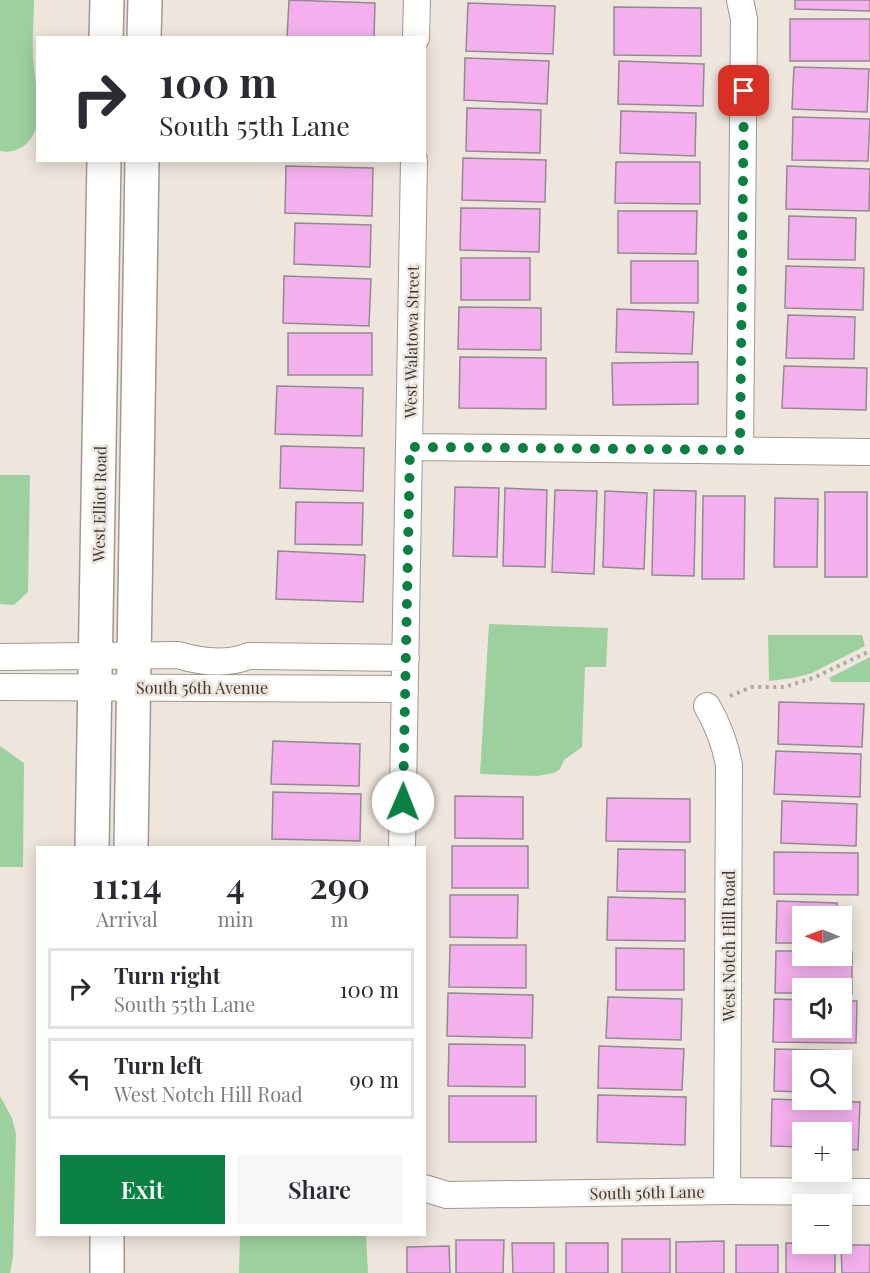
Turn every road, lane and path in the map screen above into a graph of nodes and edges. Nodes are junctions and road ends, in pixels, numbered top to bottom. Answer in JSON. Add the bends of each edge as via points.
{"nodes":[{"id":1,"x":107,"y":0,"type":"edge"},
{"id":2,"x":145,"y":0,"type":"edge"},
{"id":3,"x":417,"y":0,"type":"edge"},
{"id":4,"x":740,"y":0,"type":"edge"},
{"id":5,"x":106,"y":36,"type":"edge"},
{"id":6,"x":144,"y":36,"type":"edge"},
{"id":7,"x":416,"y":36,"type":"edge"},
{"id":8,"x":105,"y":162,"type":"edge"},
{"id":9,"x":142,"y":162,"type":"edge"},
{"id":10,"x":414,"y":162,"type":"edge"},
{"id":11,"x":410,"y":447,"type":"junction"},
{"id":12,"x":740,"y":450,"type":"junction"},
{"id":13,"x":870,"y":452,"type":"edge"},
{"id":14,"x":870,"y":651,"type":"edge"},
{"id":15,"x":249,"y":656,"type":"junction"},
{"id":16,"x":0,"y":657,"type":"edge"},
{"id":17,"x":406,"y":658,"type":"junction"},
{"id":18,"x":135,"y":671,"type":"junction"},
{"id":19,"x":95,"y":672,"type":"junction"},
{"id":20,"x":0,"y":687,"type":"edge"},
{"id":21,"x":249,"y":688,"type":"junction"},
{"id":22,"x":405,"y":689,"type":"junction"},
{"id":23,"x":707,"y":706,"type":"joint"},
{"id":24,"x":92,"y":846,"type":"edge"},
{"id":25,"x":131,"y":846,"type":"edge"},
{"id":26,"x":402,"y":846,"type":"edge"},
{"id":27,"x":426,"y":1189,"type":"edge"},
{"id":28,"x":727,"y":1191,"type":"junction"},
{"id":29,"x":870,"y":1192,"type":"edge"},
{"id":30,"x":107,"y":1236,"type":"edge"},
{"id":31,"x":107,"y":1273,"type":"edge"}],
"edges":[{"from":1,"to":5,"type":"main road"},
{"from":2,"to":6,"type":"main road"},
{"from":3,"to":7,"type":"street"},
{"from":4,"to":12,"type":"street","via":[[744,19]]},
{"from":8,"to":19,"type":"main road","name":"West Elliot Road"},
{"from":9,"to":18,"type":"main road"},
{"from":10,"to":11,"type":"street","name":"West Walatowa Street"},
{"from":11,"to":12,"type":"street"},
{"from":11,"to":17,"type":"street","name":"West Walatowa Street"},
{"from":12,"to":13,"type":"street"},
{"from":14,"to":23,"type":"path","via":[[813,678],[784,687],[752,687]]},
{"from":15,"to":17,"type":"street","name":"South 56th Avenue"},
{"from":15,"to":18,"type":"street","name":"South 56th Avenue","via":[[235,647],[197,647]]},
{"from":15,"to":21,"type":"street"},
{"from":16,"to":19,"type":"street","name":"South 56th Avenue"},
{"from":17,"to":22,"type":"street","name":"West Walatowa Street"},
{"from":18,"to":19,"type":"street","name":"South 56th Avenue"},
{"from":18,"to":21,"type":"street","name":"South 56th Avenue"},
{"from":18,"to":25,"type":"main road"},
{"from":19,"to":20,"type":"street","name":"South 56th Avenue"},
{"from":19,"to":24,"type":"main road","name":"West Elliot Road"},
{"from":21,"to":22,"type":"street","name":"South 56th Avenue"},
{"from":22,"to":26,"type":"street","name":"West Walatowa Street"},
{"from":23,"to":28,"type":"street","name":"West Notch Hill Road","via":[[718,724],[729,765]]},
{"from":27,"to":28,"type":"street","name":"South 56th Lane","via":[[447,1195]]},
{"from":28,"to":29,"type":"street","name":"South 56th Lane"},
{"from":30,"to":31,"type":"main road"}]}
